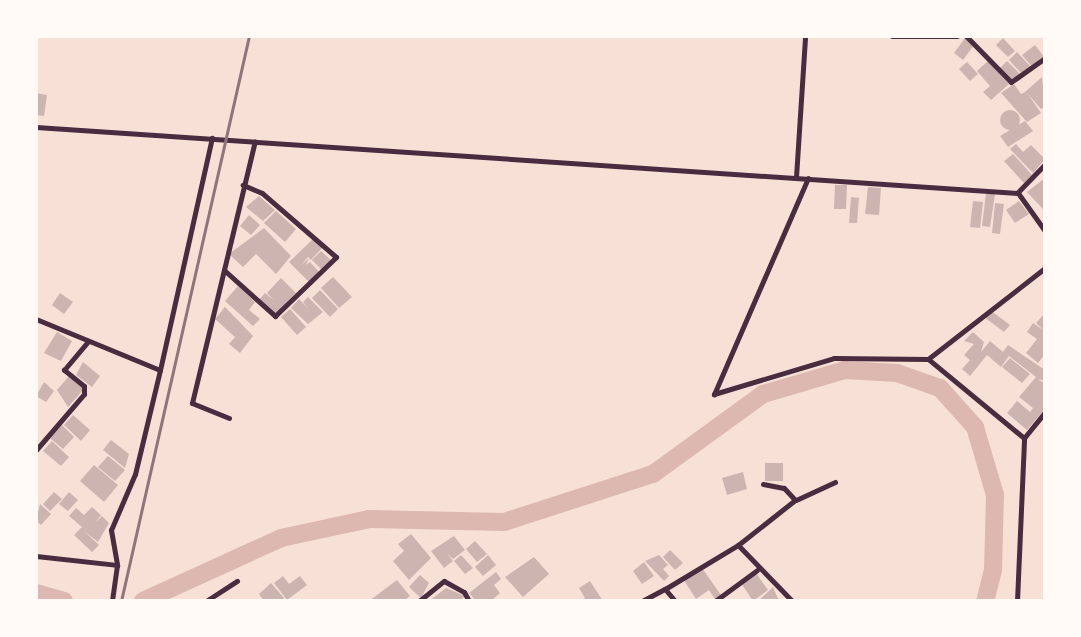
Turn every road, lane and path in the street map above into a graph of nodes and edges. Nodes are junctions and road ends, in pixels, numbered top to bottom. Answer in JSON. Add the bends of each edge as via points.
{"nodes":[{"id":1,"x":805,"y":36,"type":"edge"},
{"id":2,"x":892,"y":36,"type":"edge"},
{"id":3,"x":957,"y":36,"type":"edge"},
{"id":4,"x":966,"y":36,"type":"edge"},
{"id":5,"x":1045,"y":58,"type":"edge"},
{"id":6,"x":36,"y":127,"type":"edge"},
{"id":7,"x":212,"y":138,"type":"junction"},
{"id":8,"x":255,"y":141,"type":"junction"},
{"id":9,"x":1045,"y":164,"type":"edge"},
{"id":10,"x":796,"y":177,"type":"junction"},
{"id":11,"x":808,"y":178,"type":"junction"},
{"id":12,"x":243,"y":185,"type":"junction"},
{"id":13,"x":1018,"y":193,"type":"junction"},
{"id":14,"x":1045,"y":231,"type":"edge"},
{"id":15,"x":1045,"y":268,"type":"edge"},
{"id":16,"x":223,"y":269,"type":"junction"},
{"id":17,"x":36,"y":319,"type":"edge"},
{"id":18,"x":88,"y":341,"type":"junction"},
{"id":19,"x":928,"y":359,"type":"junction"},
{"id":20,"x":160,"y":370,"type":"junction"},
{"id":21,"x":1045,"y":412,"type":"edge"},
{"id":22,"x":229,"y":418,"type":"dead end"},
{"id":23,"x":1024,"y":438,"type":"junction"},
{"id":24,"x":36,"y":450,"type":"edge"},
{"id":25,"x":835,"y":482,"type":"dead end"},
{"id":26,"x":763,"y":484,"type":"dead end"},
{"id":27,"x":795,"y":500,"type":"junction"},
{"id":28,"x":738,"y":545,"type":"junction"},
{"id":29,"x":36,"y":556,"type":"edge"},
{"id":30,"x":117,"y":565,"type":"junction"},
{"id":31,"x":757,"y":570,"type":"junction"},
{"id":32,"x":237,"y":581,"type":"dead end"},
{"id":33,"x":665,"y":589,"type":"junction"},
{"id":34,"x":112,"y":601,"type":"edge"},
{"id":35,"x":206,"y":601,"type":"edge"},
{"id":36,"x":419,"y":601,"type":"edge"},
{"id":37,"x":469,"y":601,"type":"edge"},
{"id":38,"x":642,"y":601,"type":"edge"},
{"id":39,"x":675,"y":601,"type":"edge"},
{"id":40,"x":715,"y":601,"type":"edge"},
{"id":41,"x":792,"y":601,"type":"edge"},
{"id":42,"x":1017,"y":601,"type":"edge"}],
"edges":[{"from":1,"to":10,"type":"street"},
{"from":2,"to":3,"type":"street"},
{"from":4,"to":5,"type":"street","via":[[1011,82]]},
{"from":6,"to":7,"type":"street"},
{"from":7,"to":8,"type":"street"},
{"from":7,"to":20,"type":"street"},
{"from":8,"to":10,"type":"street"},
{"from":8,"to":12,"type":"street"},
{"from":9,"to":13,"type":"street"},
{"from":10,"to":11,"type":"street"},
{"from":11,"to":13,"type":"street"},
{"from":11,"to":19,"type":"street","via":[[714,394],[834,358]]},
{"from":12,"to":16,"type":"street"},
{"from":12,"to":16,"type":"street","via":[[262,193],[336,257],[275,316]]},
{"from":13,"to":14,"type":"street"},
{"from":15,"to":19,"type":"street"},
{"from":16,"to":22,"type":"street","via":[[194,407]]},
{"from":17,"to":18,"type":"street"},
{"from":18,"to":20,"type":"street"},
{"from":18,"to":24,"type":"street","via":[[64,370],[84,386],[84,394]]},
{"from":19,"to":23,"type":"street"},
{"from":20,"to":30,"type":"street","via":[[135,474],[111,530]]},
{"from":21,"to":23,"type":"street"},
{"from":23,"to":42,"type":"street"},
{"from":25,"to":27,"type":"street"},
{"from":26,"to":27,"type":"street","via":[[784,488]]},
{"from":27,"to":28,"type":"street"},
{"from":28,"to":31,"type":"street"},
{"from":28,"to":33,"type":"street"},
{"from":29,"to":30,"type":"street"},
{"from":30,"to":34,"type":"street"},
{"from":31,"to":40,"type":"street"},
{"from":31,"to":41,"type":"street"},
{"from":32,"to":35,"type":"street"},
{"from":33,"to":38,"type":"street"},
{"from":33,"to":39,"type":"street"},
{"from":36,"to":37,"type":"street","via":[[444,581]]}]}
